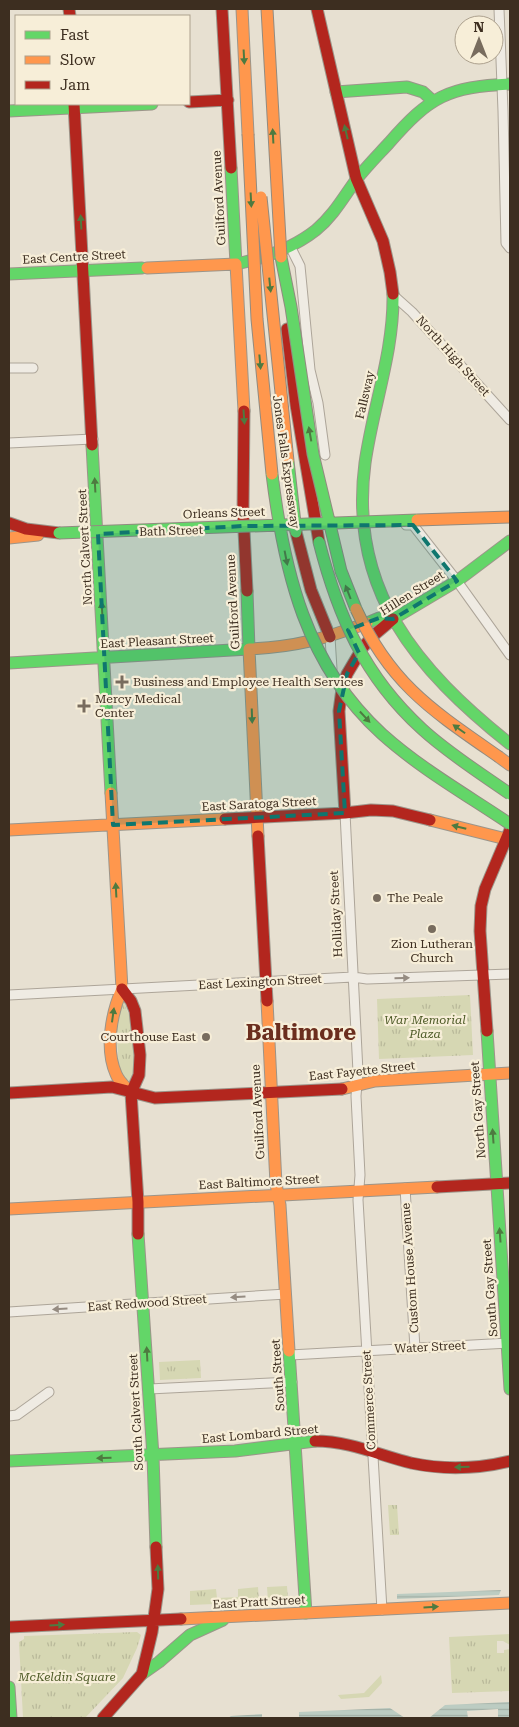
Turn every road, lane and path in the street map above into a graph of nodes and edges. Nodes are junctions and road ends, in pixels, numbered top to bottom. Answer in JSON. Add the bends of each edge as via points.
{"nodes":[{"id":1,"x":222,"y":9,"type":"edge"},
{"id":2,"x":242,"y":9,"type":"edge"},
{"id":3,"x":267,"y":9,"type":"edge"},
{"id":4,"x":317,"y":9,"type":"edge"},
{"id":5,"x":499,"y":9,"type":"edge"},
{"id":6,"x":506,"y":84,"type":"edge"},
{"id":7,"x":336,"y":92,"type":"junction"},
{"id":8,"x":228,"y":100,"type":"junction"},
{"id":9,"x":433,"y":101,"type":"junction"},
{"id":10,"x":190,"y":102,"type":"edge"},
{"id":11,"x":113,"y":105,"type":"edge"},
{"id":12,"x":74,"y":106,"type":"edge"},
{"id":13,"x":9,"y":111,"type":"edge"},
{"id":14,"x":248,"y":134,"type":"junction"},
{"id":15,"x":357,"y":180,"type":"junction"},
{"id":16,"x":291,"y":248,"type":"junction"},
{"id":17,"x":510,"y":248,"type":"edge"},
{"id":18,"x":281,"y":255,"type":"junction"},
{"id":19,"x":236,"y":264,"type":"junction"},
{"id":20,"x":84,"y":270,"type":"junction"},
{"id":21,"x":9,"y":274,"type":"edge"},
{"id":22,"x":393,"y":295,"type":"junction"},
{"id":23,"x":9,"y":368,"type":"edge"},
{"id":24,"x":34,"y":368,"type":"dead end"},
{"id":25,"x":510,"y":420,"type":"edge"},
{"id":26,"x":93,"y":439,"type":"junction"},
{"id":27,"x":9,"y":443,"type":"edge"},
{"id":28,"x":325,"y":455,"type":"dead end"},
{"id":29,"x":510,"y":518,"type":"edge"},
{"id":30,"x":9,"y":523,"type":"edge"},
{"id":31,"x":362,"y":527,"type":"junction"},
{"id":32,"x":243,"y":529,"type":"junction"},
{"id":33,"x":59,"y":533,"type":"junction"},
{"id":34,"x":98,"y":534,"type":"junction"},
{"id":35,"x":9,"y":538,"type":"edge"},
{"id":36,"x":510,"y":541,"type":"edge"},
{"id":37,"x":457,"y":581,"type":"junction"},
{"id":38,"x":311,"y":590,"type":"junction"},
{"id":39,"x":392,"y":619,"type":"junction"},
{"id":40,"x":330,"y":637,"type":"junction"},
{"id":41,"x":302,"y":644,"type":"junction"},
{"id":42,"x":249,"y":649,"type":"junction"},
{"id":43,"x":510,"y":655,"type":"edge"},
{"id":44,"x":104,"y":658,"type":"junction"},
{"id":45,"x":9,"y":664,"type":"edge"},
{"id":46,"x":339,"y":711,"type":"junction"},
{"id":47,"x":510,"y":744,"type":"edge"},
{"id":48,"x":510,"y":765,"type":"edge"},
{"id":49,"x":510,"y":794,"type":"edge"},
{"id":50,"x":345,"y":814,"type":"junction"},
{"id":51,"x":257,"y":818,"type":"junction"},
{"id":52,"x":510,"y":824,"type":"edge"},
{"id":53,"x":113,"y":825,"type":"junction"},
{"id":54,"x":9,"y":830,"type":"edge"},
{"id":55,"x":507,"y":843,"type":"edge"},
{"id":56,"x":510,"y":974,"type":"edge"},
{"id":57,"x":483,"y":976,"type":"junction"},
{"id":58,"x":353,"y":977,"type":"junction"},
{"id":59,"x":265,"y":982,"type":"junction"},
{"id":60,"x":122,"y":989,"type":"junction"},
{"id":61,"x":9,"y":995,"type":"edge"},
{"id":62,"x":510,"y":1073,"type":"edge"},
{"id":63,"x":489,"y":1074,"type":"junction"},
{"id":64,"x":357,"y":1086,"type":"junction"},
{"id":65,"x":131,"y":1092,"type":"junction"},
{"id":66,"x":271,"y":1092,"type":"junction"},
{"id":67,"x":9,"y":1093,"type":"edge"},
{"id":68,"x":510,"y":1183,"type":"edge"},
{"id":69,"x":496,"y":1184,"type":"junction"},
{"id":70,"x":405,"y":1188,"type":"junction"},
{"id":71,"x":358,"y":1190,"type":"junction"},
{"id":72,"x":278,"y":1195,"type":"junction"},
{"id":73,"x":138,"y":1202,"type":"junction"},
{"id":74,"x":9,"y":1209,"type":"edge"},
{"id":75,"x":286,"y":1294,"type":"junction"},
{"id":76,"x":144,"y":1304,"type":"junction"},
{"id":77,"x":9,"y":1312,"type":"edge"},
{"id":78,"x":509,"y":1343,"type":"edge"},
{"id":79,"x":415,"y":1348,"type":"junction"},
{"id":80,"x":366,"y":1351,"type":"junction"},
{"id":81,"x":290,"y":1355,"type":"junction"},
{"id":82,"x":292,"y":1382,"type":"junction"},
{"id":83,"x":149,"y":1389,"type":"junction"},
{"id":84,"x":510,"y":1389,"type":"edge"},
{"id":85,"x":49,"y":1392,"type":"dead end"},
{"id":86,"x":9,"y":1416,"type":"edge"},
{"id":87,"x":296,"y":1442,"type":"junction"},
{"id":88,"x":372,"y":1450,"type":"junction"},
{"id":89,"x":153,"y":1456,"type":"junction"},
{"id":90,"x":510,"y":1460,"type":"edge"},
{"id":91,"x":9,"y":1461,"type":"edge"},
{"id":92,"x":510,"y":1603,"type":"edge"},
{"id":93,"x":382,"y":1610,"type":"junction"},
{"id":94,"x":306,"y":1613,"type":"junction"},
{"id":95,"x":230,"y":1617,"type":"junction"},
{"id":96,"x":154,"y":1620,"type":"junction"},
{"id":97,"x":9,"y":1627,"type":"edge"},
{"id":98,"x":142,"y":1674,"type":"junction"},
{"id":99,"x":9,"y":1687,"type":"edge"},
{"id":100,"x":11,"y":1718,"type":"edge"},
{"id":101,"x":103,"y":1718,"type":"edge"}],
"edges":[{"from":1,"to":8,"type":"main road","name":"Guilford Avenue"},
{"from":2,"to":14,"type":"main road","name":"Jones Falls Expressway","one_way":true},
{"from":18,"to":3,"type":"main road","name":"Jones Falls Expressway","one_way":true,"bridge":true},
{"from":4,"to":7,"type":"main road","name":"Fallsway"},
{"from":5,"to":6,"type":"street"},
{"from":6,"to":9,"type":"main road","name":"East Centre Street","via":[[476,85]]},
{"from":6,"to":17,"type":"street","via":[[506,243]]},
{"from":7,"to":9,"type":"main road","via":[[407,87],[423,92]]},
{"from":15,"to":7,"type":"main road","name":"Fallsway","one_way":true},
{"from":8,"to":10,"type":"main road"},
{"from":8,"to":19,"type":"main road","name":"Guilford Avenue"},
{"from":9,"to":15,"type":"main road","name":"East Centre Street","via":[[414,115]]},
{"from":11,"to":12,"type":"main road"},
{"from":12,"to":13,"type":"main road"},
{"from":20,"to":12,"type":"main road","name":"North Calvert Street","one_way":true},
{"from":14,"to":38,"type":"main road","one_way":true,"bridge":true,"via":[[261,196],[296,532]]},
{"from":14,"to":52,"type":"main road","name":"Jones Falls Expressway","one_way":true,"bridge":true,"via":[[259,343],[270,462],[285,556],[303,620],[335,680],[375,727],[422,766]]},
{"from":15,"to":16,"type":"main road","name":"East Centre Street","via":[[317,231]]},
{"from":15,"to":22,"type":"main road","name":"Fallsway","via":[[384,247]]},
{"from":16,"to":19,"type":"main road","name":"East Centre Street"},
{"from":16,"to":28,"type":"street","via":[[300,266],[310,370]]},
{"from":48,"to":18,"type":"main road","one_way":true,"bridge":true,"via":[[434,712],[405,686],[383,658],[354,608],[340,571],[313,454]]},
{"from":18,"to":49,"type":"main road","name":"Jones Falls Expressway","bridge":true,"via":[[290,358],[311,500],[326,570],[342,617],[368,667],[405,713],[455,755]]},
{"from":19,"to":20,"type":"main road","name":"East Centre Street"},
{"from":19,"to":32,"type":"main road","name":"Guilford Avenue","one_way":true,"via":[[245,426]]},
{"from":20,"to":21,"type":"main road","name":"East Centre Street"},
{"from":20,"to":26,"type":"main road","name":"North Calvert Street"},
{"from":22,"to":25,"type":"street","name":"North High Street"},
{"from":22,"to":31,"type":"main road","name":"Fallsway","via":[[390,345],[364,465]]},
{"from":23,"to":24,"type":"street"},
{"from":26,"to":27,"type":"street"},
{"from":34,"to":26,"type":"main road","name":"North Calvert Street","one_way":true},
{"from":29,"to":33,"type":"main road","name":"Orleans Street","bridge":true},
{"from":30,"to":33,"type":"main road","name":"Orleans Street","via":[[26,529]]},
{"from":31,"to":37,"type":"street","via":[[414,525]]},
{"from":31,"to":39,"type":"main road","name":"Fallsway","via":[[367,554]]},
{"from":32,"to":34,"type":"street","name":"Bath Street"},
{"from":32,"to":42,"type":"main road","name":"Guilford Avenue"},
{"from":33,"to":35,"type":"main road","name":"Orleans Street"},
{"from":44,"to":34,"type":"main road","name":"North Calvert Street","one_way":true},
{"from":36,"to":37,"type":"main road","name":"Hillen Street"},
{"from":37,"to":39,"type":"main road","name":"Hillen Street"},
{"from":37,"to":43,"type":"street"},
{"from":38,"to":40,"type":"main road"},
{"from":38,"to":41,"type":"main road","via":[[314,629],[310,639]]},
{"from":39,"to":40,"type":"main road","name":"East Pleasant Street","via":[[379,618]]},
{"from":39,"to":46,"type":"main road","name":"Hillen Street","via":[[374,635],[354,661],[342,689]]},
{"from":39,"to":47,"type":"main road","name":"Fallsway","via":[[440,684]]},
{"from":40,"to":41,"type":"main road","name":"East Pleasant Street"},
{"from":40,"to":46,"type":"street","name":"Holliday Street"},
{"from":41,"to":42,"type":"main road","name":"East Pleasant Street"},
{"from":42,"to":44,"type":"main road","name":"East Pleasant Street"},
{"from":42,"to":51,"type":"main road","name":"Guilford Avenue","one_way":true},
{"from":44,"to":45,"type":"main road","name":"East Pleasant Street"},
{"from":44,"to":53,"type":"main road","name":"North Calvert Street"},
{"from":46,"to":50,"type":"main road","name":"Holliday Street"},
{"from":50,"to":51,"type":"main road","name":"East Saratoga Street"},
{"from":55,"to":50,"type":"main road","name":"East Saratoga Street","one_way":true,"via":[[393,811]]},
{"from":50,"to":58,"type":"street","name":"Holliday Street"},
{"from":51,"to":53,"type":"main road","name":"East Saratoga Street"},
{"from":51,"to":59,"type":"main road","name":"Guilford Avenue"},
{"from":53,"to":54,"type":"main road","name":"East Saratoga Street"},
{"from":60,"to":53,"type":"main road","name":"North Calvert Street","one_way":true},
{"from":55,"to":57,"type":"main road","name":"North Gay Street","via":[[485,889],[481,906]]},
{"from":56,"to":57,"type":"street","name":"East Lexington Street"},
{"from":58,"to":57,"type":"street","name":"East Lexington Street","one_way":true,"via":[[367,980]]},
{"from":57,"to":63,"type":"main road","name":"North Gay Street"},
{"from":58,"to":59,"type":"street","name":"East Lexington Street"},
{"from":58,"to":64,"type":"street","name":"Holliday Street"},
{"from":59,"to":60,"type":"street","name":"East Lexington Street"},
{"from":59,"to":66,"type":"main road","name":"Guilford Avenue"},
{"from":60,"to":61,"type":"street","name":"East Lexington Street"},
{"from":60,"to":65,"type":"main road","name":"North Calvert Street","via":[[134,1006],[139,1041],[138,1080]]},
{"from":65,"to":60,"type":"main road","name":"North Calvert Street","one_way":true,"via":[[119,1080],[113,1058],[113,1017]]},
{"from":62,"to":63,"type":"main road","name":"East Fayette Street"},
{"from":63,"to":64,"type":"main road","name":"East Fayette Street","via":[[375,1081]]},
{"from":69,"to":63,"type":"main road","name":"North Gay Street","one_way":true},
{"from":64,"to":66,"type":"main road","name":"East Fayette Street"},
{"from":64,"to":71,"type":"street","name":"Holliday Street"},
{"from":65,"to":66,"type":"main road","name":"East Fayette Street","via":[[156,1098]]},
{"from":65,"to":67,"type":"main road","name":"East Fayette Street","via":[[112,1088]]},
{"from":65,"to":73,"type":"main road","name":"North Calvert Street"},
{"from":66,"to":72,"type":"main road","name":"Guilford Avenue"},
{"from":68,"to":69,"type":"main road","name":"East Baltimore Street"},
{"from":69,"to":70,"type":"main road","name":"East Baltimore Street"},
{"from":78,"to":69,"type":"main road","name":"South Gay Street","one_way":true},
{"from":70,"to":71,"type":"main road","name":"East Baltimore Street"},
{"from":70,"to":79,"type":"street","name":"Custom House Avenue"},
{"from":71,"to":72,"type":"main road","name":"East Baltimore Street"},
{"from":71,"to":80,"type":"street","name":"Commerce Street"},
{"from":72,"to":73,"type":"main road","name":"East Baltimore Street"},
{"from":72,"to":75,"type":"main road","name":"South Street"},
{"from":73,"to":74,"type":"main road","name":"East Baltimore Street"},
{"from":73,"to":76,"type":"main road","name":"South Calvert Street"},
{"from":75,"to":76,"type":"street","name":"East Redwood Street","one_way":true},
{"from":75,"to":81,"type":"main road","name":"South Street"},
{"from":76,"to":77,"type":"street","name":"East Redwood Street","one_way":true},
{"from":83,"to":76,"type":"main road","name":"South Calvert Street","one_way":true},
{"from":78,"to":79,"type":"street","name":"Water Street"},
{"from":78,"to":84,"type":"main road","name":"South Gay Street"},
{"from":79,"to":80,"type":"street","name":"Water Street"},
{"from":80,"to":81,"type":"street","name":"Water Street"},
{"from":80,"to":88,"type":"street","name":"Commerce Street"},
{"from":81,"to":82,"type":"main road","name":"South Street"},
{"from":82,"to":83,"type":"street"},
{"from":82,"to":87,"type":"main road","name":"South Street"},
{"from":83,"to":89,"type":"main road","name":"South Calvert Street"},
{"from":85,"to":86,"type":"street","via":[[17,1415]]},
{"from":87,"to":88,"type":"main road","name":"East Lombard Street","via":[[338,1442]]},
{"from":87,"to":89,"type":"main road","name":"East Lombard Street","via":[[238,1451]]},
{"from":87,"to":94,"type":"main road","name":"South Street"},
{"from":90,"to":88,"type":"main road","name":"East Lombard Street","one_way":true,"via":[[477,1467],[444,1467],[404,1461]]},
{"from":88,"to":93,"type":"street","name":"Commerce Street"},
{"from":89,"to":91,"type":"main road","name":"East Lombard Street","one_way":true},
{"from":96,"to":89,"type":"main road","name":"South Calvert Street","one_way":true,"via":[[158,1589]]},
{"from":93,"to":92,"type":"main road","name":"East Pratt Street","one_way":true},
{"from":93,"to":94,"type":"main road","name":"East Pratt Street"},
{"from":94,"to":95,"type":"main road","name":"East Pratt Street"},
{"from":95,"to":96,"type":"main road","name":"East Pratt Street"},
{"from":95,"to":98,"type":"main road","via":[[190,1635]]},
{"from":97,"to":96,"type":"main road","name":"East Pratt Street","one_way":true},
{"from":96,"to":98,"type":"main road","name":"South Calvert Street"},
{"from":98,"to":101,"type":"main road"},
{"from":99,"to":100,"type":"main road"}]}
